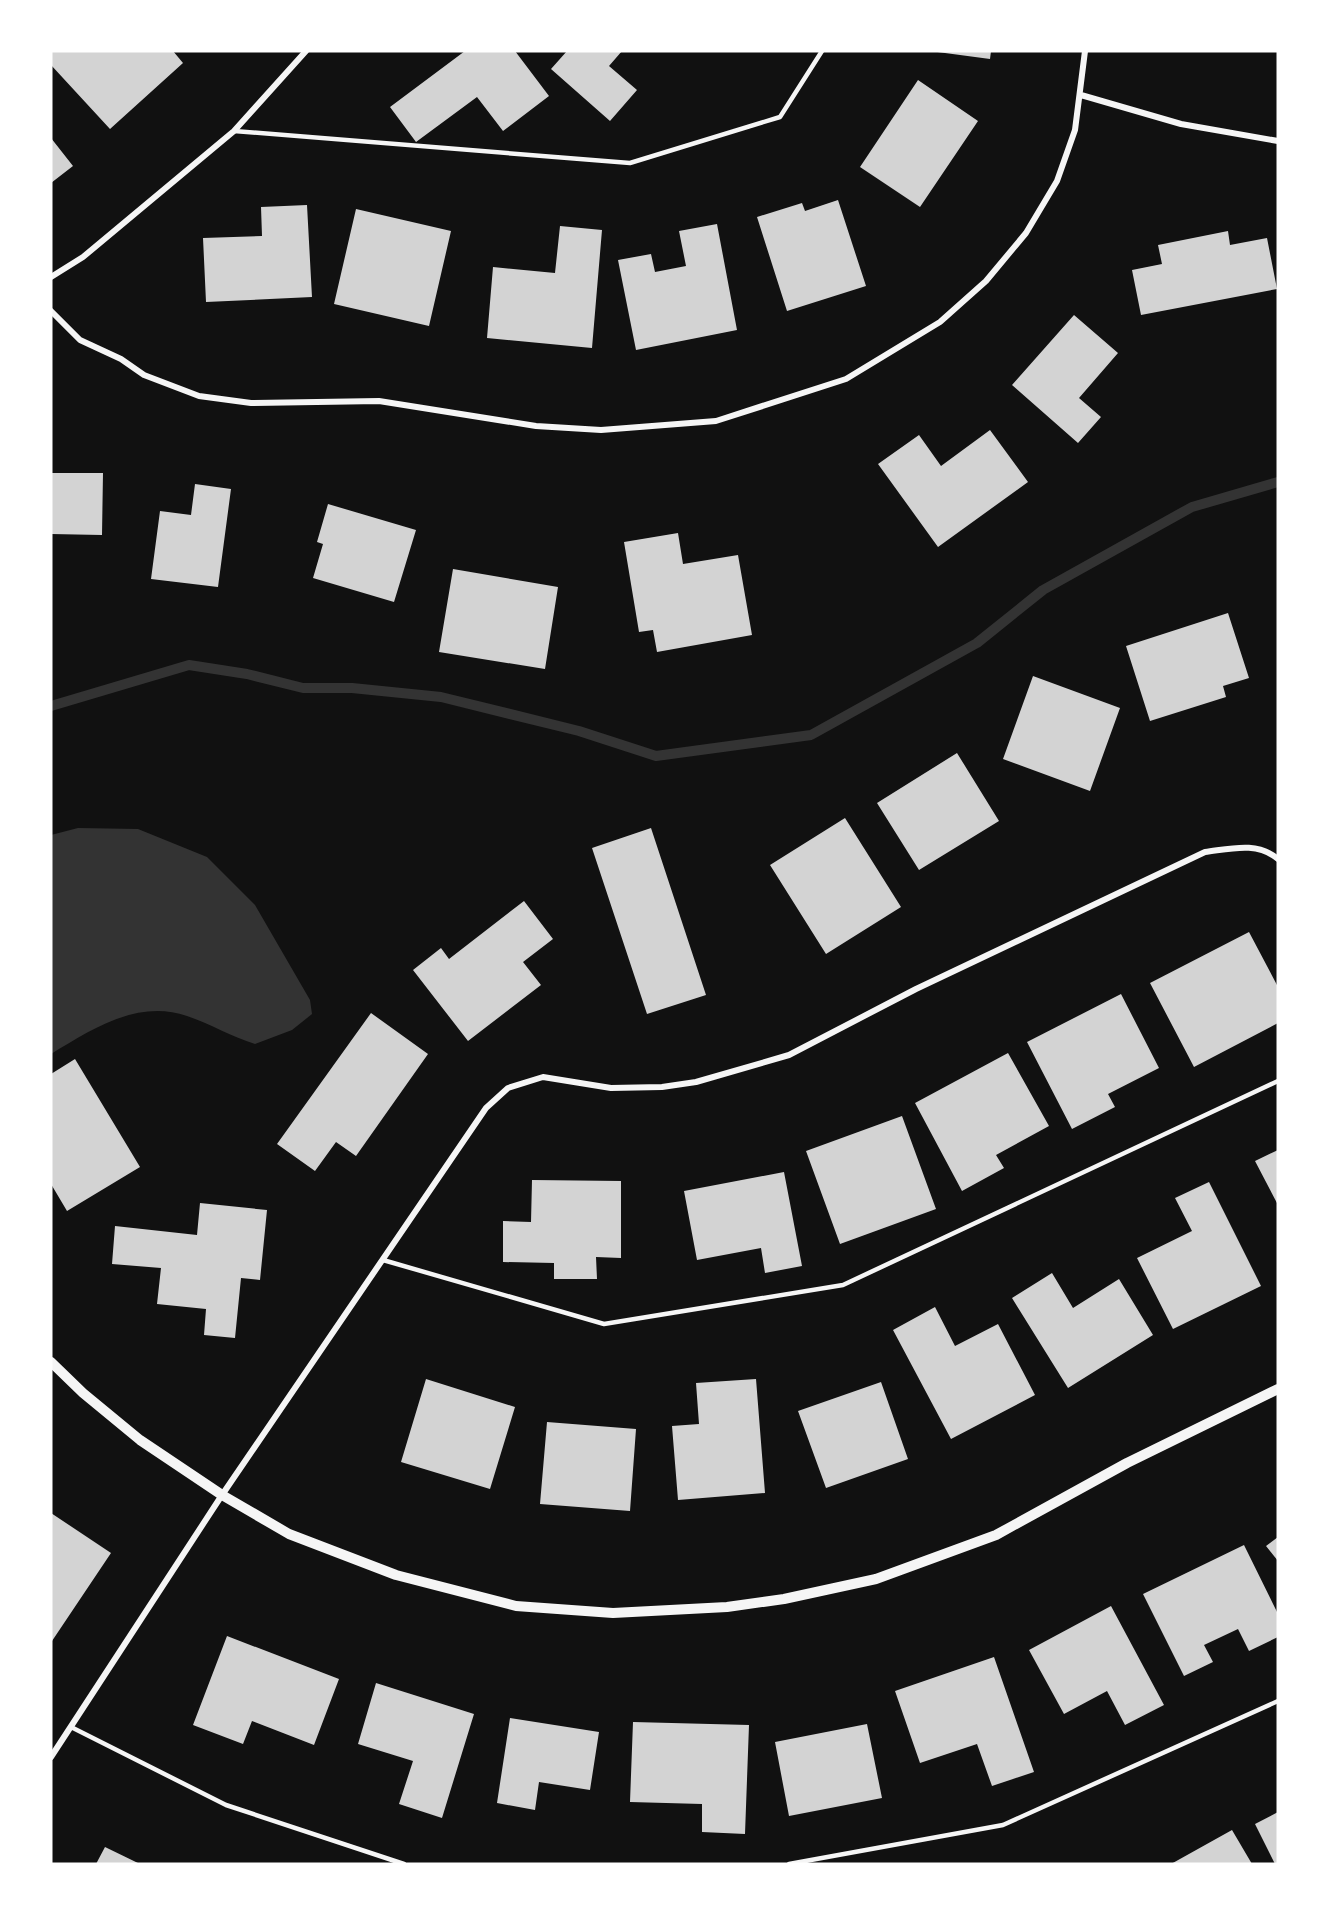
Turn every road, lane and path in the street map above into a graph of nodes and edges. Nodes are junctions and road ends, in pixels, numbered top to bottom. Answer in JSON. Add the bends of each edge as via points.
{"nodes":[{"id":1,"x":306,"y":51,"type":"edge"},
{"id":2,"x":822,"y":51,"type":"edge"},
{"id":3,"x":1085,"y":51,"type":"edge"},
{"id":4,"x":1081,"y":96,"type":"junction"},
{"id":5,"x":234,"y":131,"type":"junction"},
{"id":6,"x":1278,"y":141,"type":"edge"},
{"id":7,"x":51,"y":277,"type":"edge"},
{"id":8,"x":51,"y":311,"type":"edge"},
{"id":9,"x":1278,"y":859,"type":"edge"},
{"id":10,"x":1278,"y":1081,"type":"edge"},
{"id":11,"x":383,"y":1260,"type":"junction"},
{"id":12,"x":51,"y":1362,"type":"edge"},
{"id":13,"x":1278,"y":1389,"type":"edge"},
{"id":14,"x":222,"y":1495,"type":"junction"},
{"id":15,"x":1278,"y":1701,"type":"edge"},
{"id":16,"x":71,"y":1727,"type":"junction"},
{"id":17,"x":51,"y":1757,"type":"edge"},
{"id":18,"x":404,"y":1864,"type":"edge"},
{"id":19,"x":789,"y":1864,"type":"edge"}],
"edges":[{"from":1,"to":5,"type":"street"},
{"from":2,"to":5,"type":"lane","via":[[780,117],[630,163]]},
{"from":3,"to":4,"type":"street"},
{"from":4,"to":6,"type":"street","via":[[1181,124]]},
{"from":4,"to":8,"type":"street","via":[[1076,130],[1057,181],[1026,233],[986,281],[940,322],[846,379],[716,421],[601,430],[536,426],[379,401],[251,404],[199,396],[144,375],[121,359],[80,340]]},
{"from":5,"to":7,"type":"street","via":[[83,257]]},
{"from":9,"to":11,"type":"street","via":[[1270,851],[1250,846],[1205,852],[916,989],[789,1055],[673,1085],[610,1088],[543,1077],[508,1088],[486,1108]]},
{"from":10,"to":11,"type":"lane","via":[[843,1285],[604,1324]]},
{"from":11,"to":14,"type":"street"},
{"from":12,"to":14,"type":"street","via":[[140,1440]]},
{"from":13,"to":14,"type":"street","via":[[1127,1463],[996,1535],[876,1579],[727,1608],[613,1613],[516,1606],[396,1575],[289,1534]]},
{"from":14,"to":16,"type":"street"},
{"from":15,"to":19,"type":"lane","via":[[1003,1825]]},
{"from":16,"to":17,"type":"street"},
{"from":16,"to":18,"type":"lane","via":[[226,1805]]}]}
